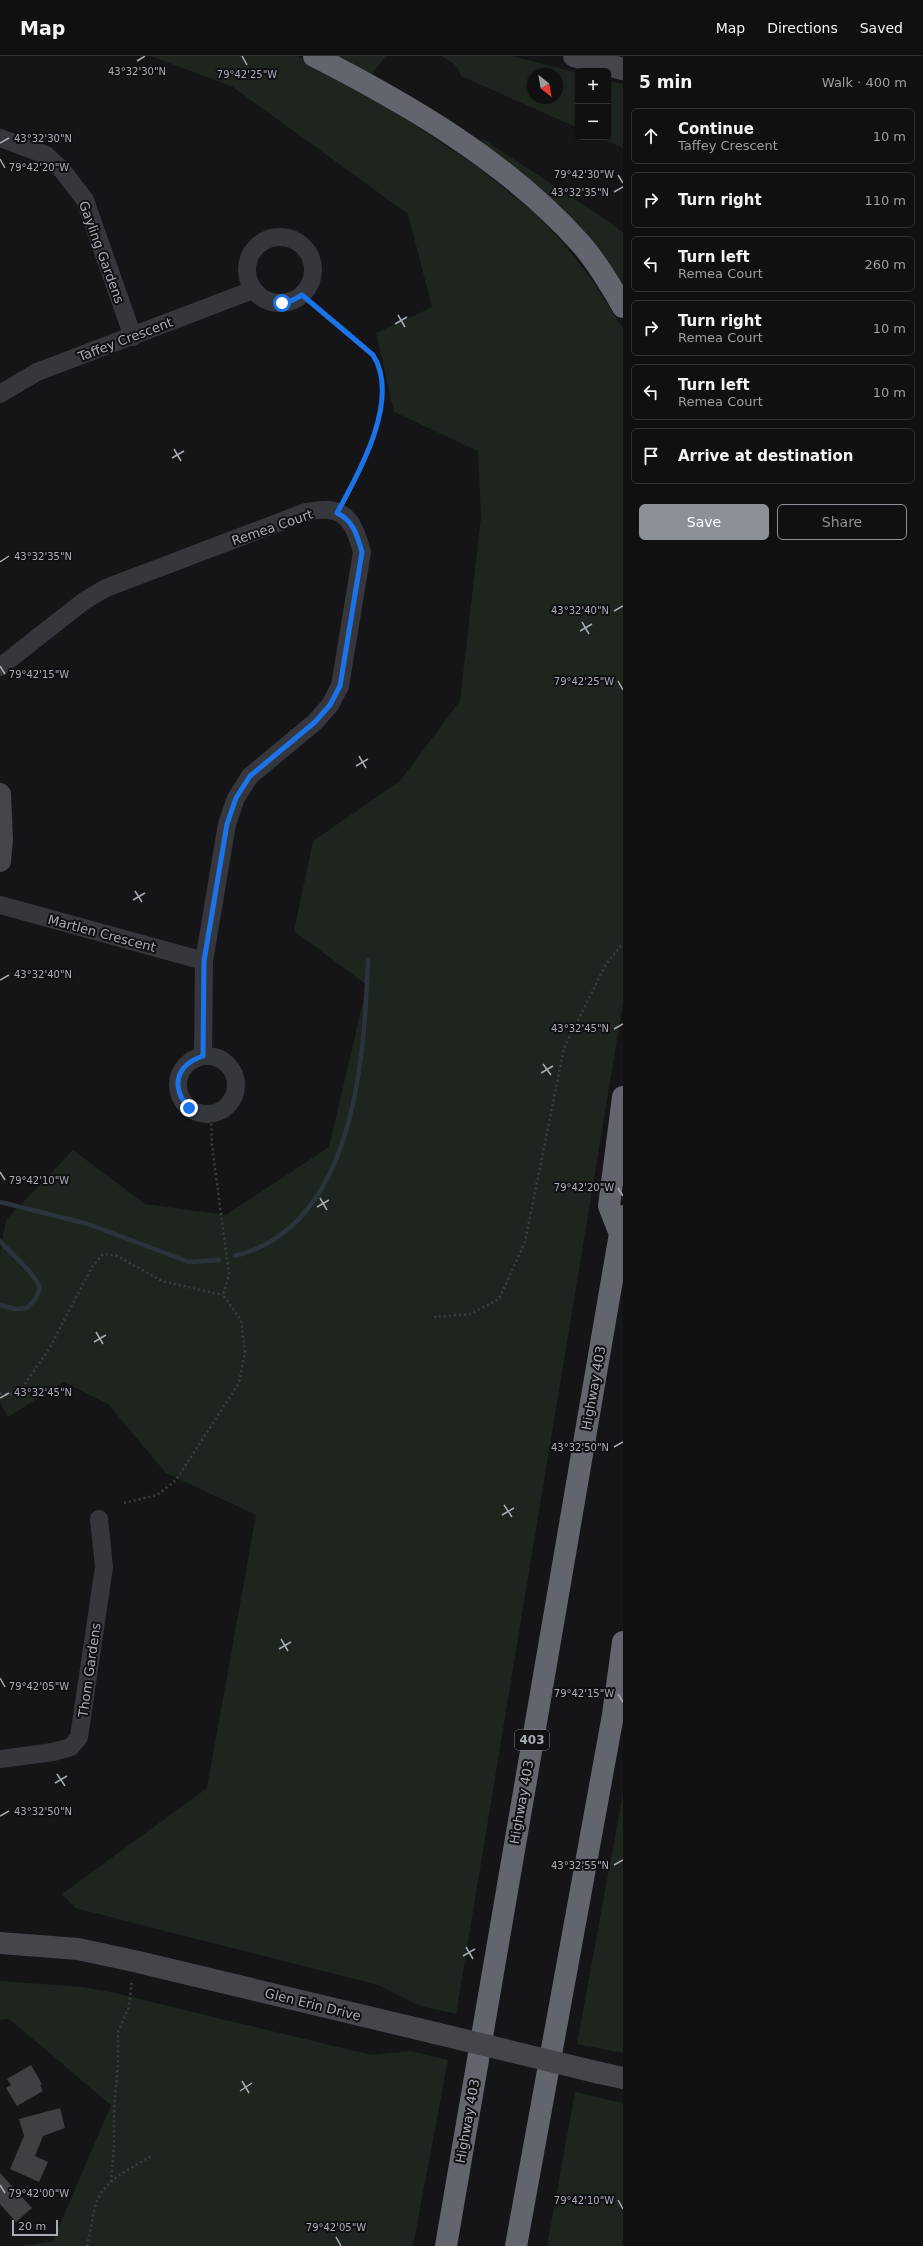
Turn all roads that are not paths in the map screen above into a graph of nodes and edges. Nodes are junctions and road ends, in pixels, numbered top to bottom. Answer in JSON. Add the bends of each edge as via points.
{"nodes":[{"id":1,"x":314,"y":56,"type":"edge"},
{"id":2,"x":574,"y":56,"type":"edge"},
{"id":3,"x":623,"y":69,"type":"edge"},
{"id":4,"x":0,"y":138,"type":"edge"},
{"id":5,"x":253,"y":290,"type":"junction"},
{"id":6,"x":623,"y":307,"type":"edge"},
{"id":7,"x":133,"y":337,"type":"junction"},
{"id":8,"x":0,"y":394,"type":"edge"},
{"id":9,"x":0,"y":667,"type":"edge"},
{"id":10,"x":0,"y":794,"type":"edge"},
{"id":11,"x":0,"y":861,"type":"edge"},
{"id":12,"x":0,"y":905,"type":"edge"},
{"id":13,"x":204,"y":961,"type":"junction"},
{"id":14,"x":203,"y":1056,"type":"junction"},
{"id":15,"x":623,"y":1097,"type":"edge"},
{"id":16,"x":621,"y":1225,"type":"edge"},
{"id":17,"x":99,"y":1519,"type":"dead end"},
{"id":18,"x":623,"y":1642,"type":"edge"},
{"id":19,"x":623,"y":1665,"type":"edge"},
{"id":20,"x":613,"y":1715,"type":"junction"},
{"id":21,"x":0,"y":1759,"type":"edge"},
{"id":22,"x":0,"y":1943,"type":"edge"},
{"id":23,"x":623,"y":2078,"type":"edge"},
{"id":24,"x":446,"y":2246,"type":"edge"},
{"id":25,"x":516,"y":2246,"type":"edge"}],
"edges":[{"from":1,"to":6,"type":"highway","via":[[382,91],[473,150],[537,199],[582,244]]},
{"from":2,"to":3,"type":"street"},
{"from":4,"to":7,"type":"street","name":"Gayling Gardens","via":[[46,155],[62,170],[85,200]]},
{"from":5,"to":5,"type":"street","via":[[271,302],[282,303],[302,295],[312,276],[309,255],[293,240],[272,238],[262,242],[249,259],[248,280]]},
{"from":5,"to":7,"type":"street","name":"Taffey Crescent"},
{"from":7,"to":8,"type":"street","name":"Taffey Crescent","via":[[37,372]]},
{"from":9,"to":13,"type":"street","name":"Remea Court","via":[[84,601],[106,588],[306,512],[329,510],[347,518],[357,534],[362,552],[340,686],[330,705],[315,722],[250,776],[236,798],[227,824]]},
{"from":10,"to":11,"type":"street"},
{"from":12,"to":13,"type":"street","name":"Martlen Crescent"},
{"from":13,"to":14,"type":"street"},
{"from":14,"to":14,"type":"street","via":[[192,1060],[184,1067],[178,1089],[182,1100],[189,1108],[211,1114],[222,1110],[230,1102],[235,1092],[236,1081],[232,1070],[224,1062],[214,1057]]},
{"from":15,"to":16,"type":"highway","via":[[609,1206]]},
{"from":16,"to":24,"type":"highway","name":"Highway 403","number":"403"},
{"from":17,"to":21,"type":"street","name":"Thom Gardens","via":[[104,1567],[79,1737],[72,1747]]},
{"from":18,"to":20,"type":"highway"},
{"from":19,"to":20,"type":"highway"},
{"from":20,"to":25,"type":"highway"},
{"from":22,"to":23,"type":"street","name":"Glen Erin Drive","bridge":true,"via":[[78,1949],[134,1961]]}]}
